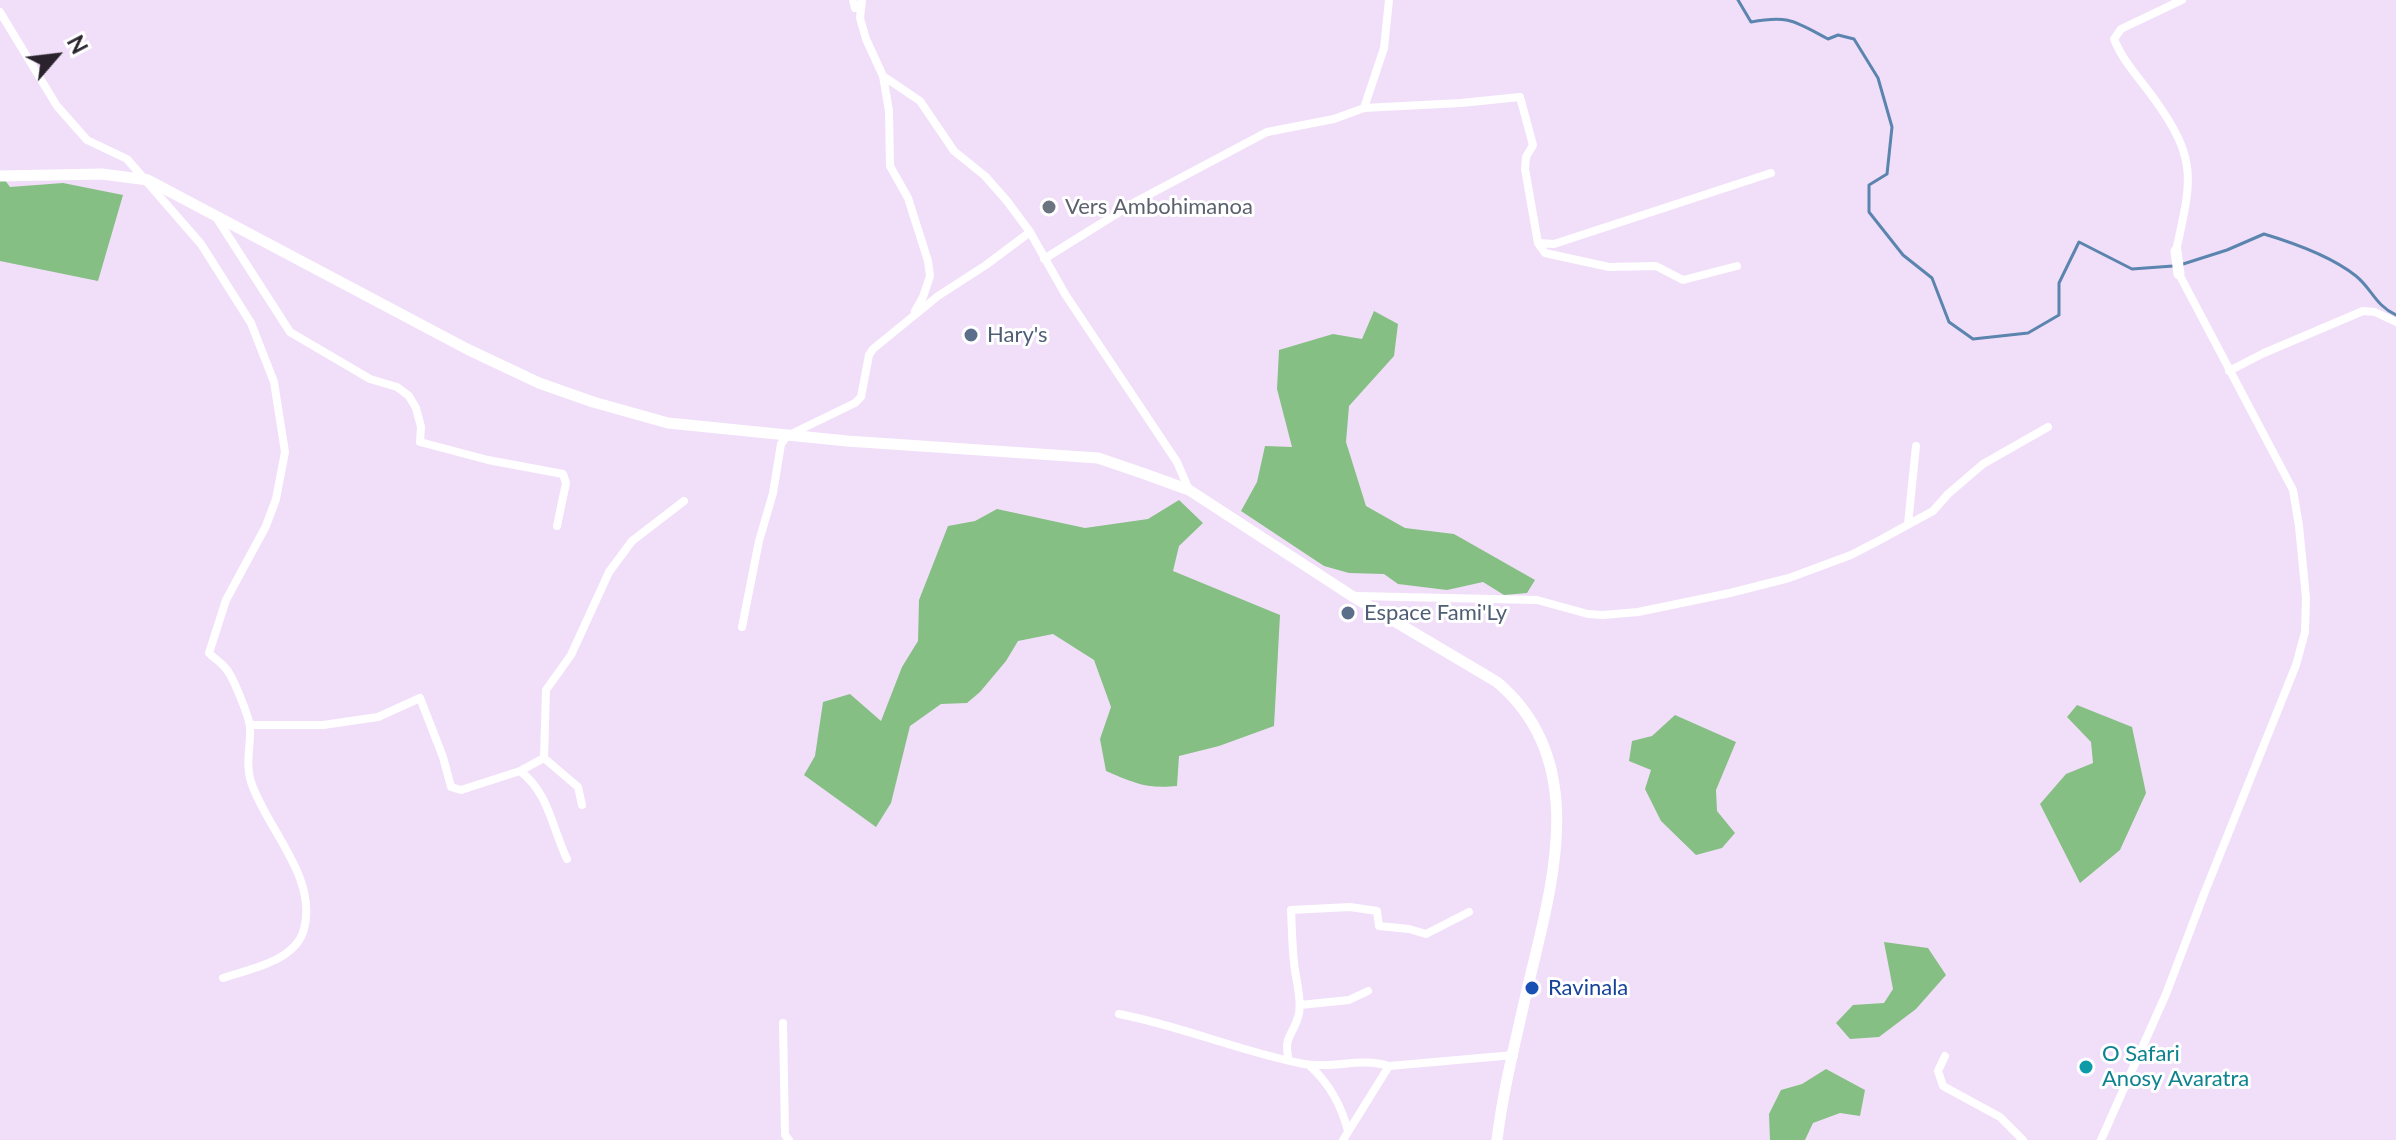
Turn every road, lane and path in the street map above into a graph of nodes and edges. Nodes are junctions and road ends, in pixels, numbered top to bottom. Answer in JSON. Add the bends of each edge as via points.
{"nodes":[{"id":1,"x":862,"y":0,"type":"edge"},
{"id":2,"x":1389,"y":0,"type":"edge"},
{"id":3,"x":2182,"y":0,"type":"edge"},
{"id":4,"x":0,"y":12,"type":"edge"},
{"id":5,"x":883,"y":76,"type":"junction"},
{"id":6,"x":1364,"y":108,"type":"junction"},
{"id":7,"x":1771,"y":173,"type":"dead end"},
{"id":8,"x":0,"y":176,"type":"edge"},
{"id":9,"x":148,"y":180,"type":"junction"},
{"id":10,"x":215,"y":216,"type":"junction"},
{"id":11,"x":1030,"y":232,"type":"junction"},
{"id":12,"x":1538,"y":243,"type":"junction"},
{"id":13,"x":2176,"y":251,"type":"joint"},
{"id":14,"x":1044,"y":259,"type":"junction"},
{"id":15,"x":1737,"y":266,"type":"dead end"},
{"id":16,"x":2179,"y":274,"type":"joint"},
{"id":17,"x":911,"y":318,"type":"junction"},
{"id":18,"x":2396,"y":322,"type":"edge"},
{"id":19,"x":2229,"y":371,"type":"junction"},
{"id":20,"x":2048,"y":427,"type":"dead end"},
{"id":21,"x":787,"y":436,"type":"junction"},
{"id":22,"x":1916,"y":446,"type":"dead end"},
{"id":23,"x":1189,"y":490,"type":"junction"},
{"id":24,"x":684,"y":501,"type":"dead end"},
{"id":25,"x":1908,"y":524,"type":"junction"},
{"id":26,"x":557,"y":526,"type":"dead end"},
{"id":27,"x":1352,"y":596,"type":"junction"},
{"id":28,"x":742,"y":627,"type":"dead end"},
{"id":29,"x":250,"y":725,"type":"junction"},
{"id":30,"x":544,"y":758,"type":"junction"},
{"id":31,"x":520,"y":771,"type":"junction"},
{"id":32,"x":582,"y":805,"type":"dead end"},
{"id":33,"x":567,"y":859,"type":"dead end"},
{"id":34,"x":1469,"y":912,"type":"dead end"},
{"id":35,"x":223,"y":978,"type":"dead end"},
{"id":36,"x":1368,"y":991,"type":"dead end"},
{"id":37,"x":1300,"y":1005,"type":"junction"},
{"id":38,"x":1119,"y":1014,"type":"dead end"},
{"id":39,"x":783,"y":1023,"type":"dead end"},
{"id":40,"x":1514,"y":1055,"type":"junction"},
{"id":41,"x":1945,"y":1056,"type":"dead end"},
{"id":42,"x":1289,"y":1060,"type":"junction"},
{"id":43,"x":1308,"y":1065,"type":"junction"},
{"id":44,"x":1389,"y":1066,"type":"junction"},
{"id":45,"x":1345,"y":1136,"type":"edge"},
{"id":46,"x":789,"y":1140,"type":"edge"},
{"id":47,"x":1497,"y":1140,"type":"edge"},
{"id":48,"x":2023,"y":1140,"type":"edge"},
{"id":49,"x":2101,"y":1140,"type":"edge"}],
"edges":[{"from":1,"to":5,"type":"street","via":[[860,18]]},
{"from":2,"to":6,"type":"street","via":[[1384,48]]},
{"from":3,"to":13,"type":"street","via":[[2121,29],[2114,39],[2185,153],[2190,179]]},
{"from":4,"to":9,"type":"street","via":[[57,106],[87,140],[127,159]]},
{"from":5,"to":11,"type":"street","via":[[920,101],[954,151],[985,176]]},
{"from":5,"to":17,"type":"street","via":[[890,166],[908,198],[930,276]]},
{"from":6,"to":12,"type":"street","via":[[1520,97],[1533,145],[1525,169]]},
{"from":6,"to":14,"type":"street","via":[[1267,132],[1137,201]]},
{"from":7,"to":12,"type":"street","via":[[1554,244]]},
{"from":8,"to":9,"type":"main road","via":[[102,174]]},
{"from":9,"to":10,"type":"main road"},
{"from":9,"to":29,"type":"street","via":[[201,244],[251,323],[274,382],[285,452],[276,499],[226,600],[209,653],[228,670]]},
{"from":10,"to":21,"type":"main road","via":[[539,383],[668,423]]},
{"from":10,"to":26,"type":"street","via":[[290,332],[409,396],[421,427],[420,442],[563,474],[566,483]]},
{"from":11,"to":14,"type":"street"},
{"from":11,"to":17,"type":"street"},
{"from":12,"to":15,"type":"street","via":[[1545,253],[1568,259],[1609,267],[1656,266],[1683,280]]},
{"from":13,"to":16,"type":"main road"},
{"from":14,"to":23,"type":"street","via":[[1177,462]]},
{"from":16,"to":19,"type":"street"},
{"from":17,"to":21,"type":"street","via":[[869,355],[861,397],[855,403]]},
{"from":18,"to":19,"type":"street","via":[[2363,311]]},
{"from":19,"to":49,"type":"street","via":[[2293,490],[2304,572],[2305,632],[2166,994]]},
{"from":20,"to":25,"type":"street","via":[[1983,464],[1933,511]]},
{"from":21,"to":23,"type":"main road","via":[[1098,458]]},
{"from":21,"to":28,"type":"street","via":[[781,444]]},
{"from":22,"to":25,"type":"street"},
{"from":23,"to":27,"type":"main road"},
{"from":24,"to":30,"type":"street","via":[[632,541],[609,572],[571,655],[546,690]]},
{"from":25,"to":27,"type":"street","via":[[1851,555],[1789,578],[1638,612],[1588,614],[1537,600]]},
{"from":27,"to":40,"type":"main road","via":[[1497,682],[1527,712],[1543,742],[1556,795],[1554,865]]},
{"from":29,"to":31,"type":"street","via":[[323,725],[378,717],[420,698],[451,787],[461,790]]},
{"from":29,"to":35,"type":"street","via":[[251,782],[299,878],[304,929],[297,944],[279,958]]},
{"from":30,"to":31,"type":"street"},
{"from":30,"to":32,"type":"street","via":[[578,787]]},
{"from":31,"to":33,"type":"street","via":[[547,804]]},
{"from":34,"to":37,"type":"street","via":[[1426,934],[1379,926],[1377,911],[1291,910]]},
{"from":36,"to":37,"type":"street","via":[[1349,1000]]},
{"from":37,"to":42,"type":"street","via":[[1285,1047]]},
{"from":38,"to":42,"type":"street","via":[[1164,1022]]},
{"from":39,"to":46,"type":"street"},
{"from":40,"to":44,"type":"street"},
{"from":40,"to":47,"type":"main road"},
{"from":41,"to":48,"type":"street","via":[[1938,1071],[1943,1086],[2000,1117]]},
{"from":42,"to":43,"type":"street"},
{"from":43,"to":44,"type":"street","via":[[1372,1061]]},
{"from":43,"to":45,"type":"street","via":[[1336,1096]]},
{"from":44,"to":45,"type":"street"}]}
